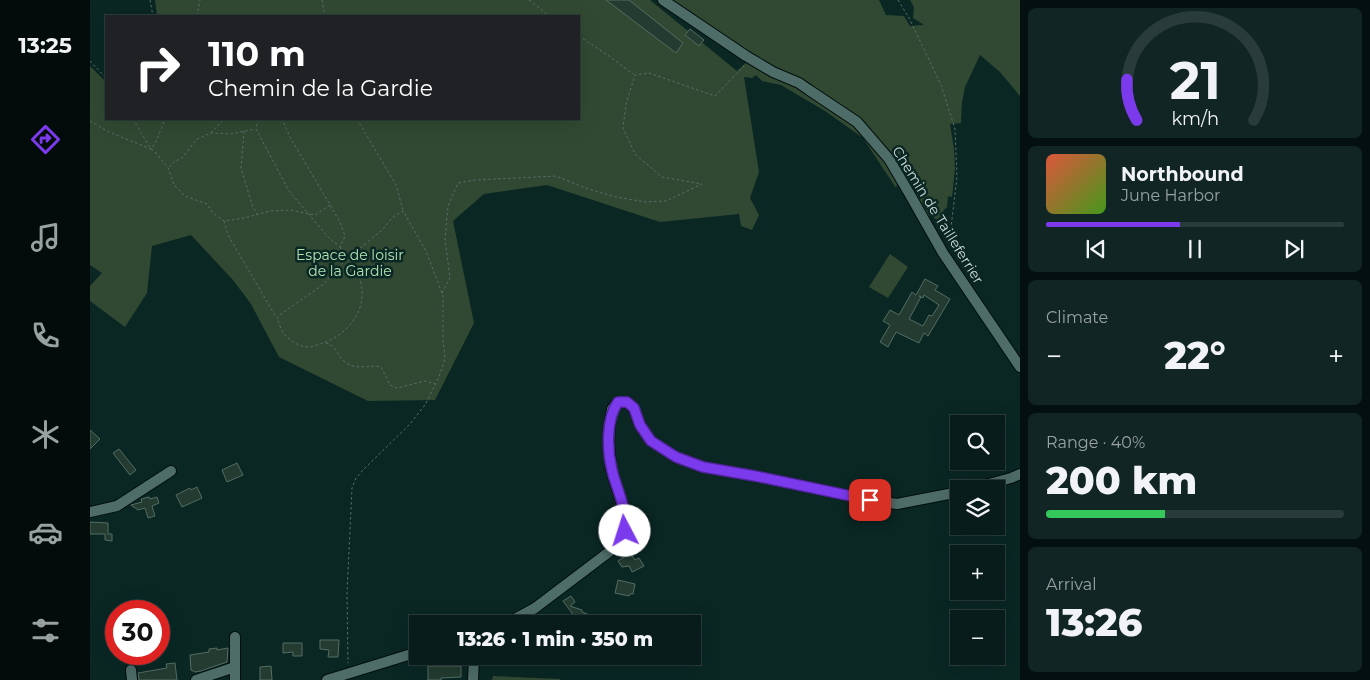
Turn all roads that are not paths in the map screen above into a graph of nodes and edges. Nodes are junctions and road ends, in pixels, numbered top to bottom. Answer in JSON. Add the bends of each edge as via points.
{"nodes":[{"id":1,"x":663,"y":0,"type":"edge"},
{"id":2,"x":1020,"y":367,"type":"edge"},
{"id":3,"x":171,"y":471,"type":"dead end"},
{"id":4,"x":1020,"y":474,"type":"edge"},
{"id":5,"x":1004,"y":480,"type":"edge"},
{"id":6,"x":950,"y":494,"type":"edge"},
{"id":7,"x":90,"y":512,"type":"edge"},
{"id":8,"x":522,"y":615,"type":"edge"},
{"id":9,"x":235,"y":637,"type":"dead end"},
{"id":10,"x":409,"y":655,"type":"edge"},
{"id":11,"x":474,"y":665,"type":"edge"},
{"id":12,"x":235,"y":667,"type":"junction"},
{"id":13,"x":196,"y":680,"type":"edge"},
{"id":14,"x":235,"y":680,"type":"edge"},
{"id":15,"x":326,"y":680,"type":"edge"},
{"id":16,"x":473,"y":680,"type":"edge"}],
"edges":[{"from":1,"to":2,"type":"street","name":"Chemin de Tailleferrier","via":[[751,59],[804,86],[857,122],[889,159],[946,258]]},
{"from":3,"to":7,"type":"street","via":[[117,506]]},
{"from":4,"to":5,"type":"street"},
{"from":6,"to":8,"type":"street","via":[[897,504],[703,467],[676,457],[651,441],[634,408],[627,402],[618,402],[612,409],[609,441],[611,470],[624,510],[625,531],[621,541]]},
{"from":9,"to":12,"type":"street"},
{"from":10,"to":15,"type":"street"},
{"from":11,"to":16,"type":"street"},
{"from":12,"to":13,"type":"street"},
{"from":12,"to":14,"type":"street"}]}
